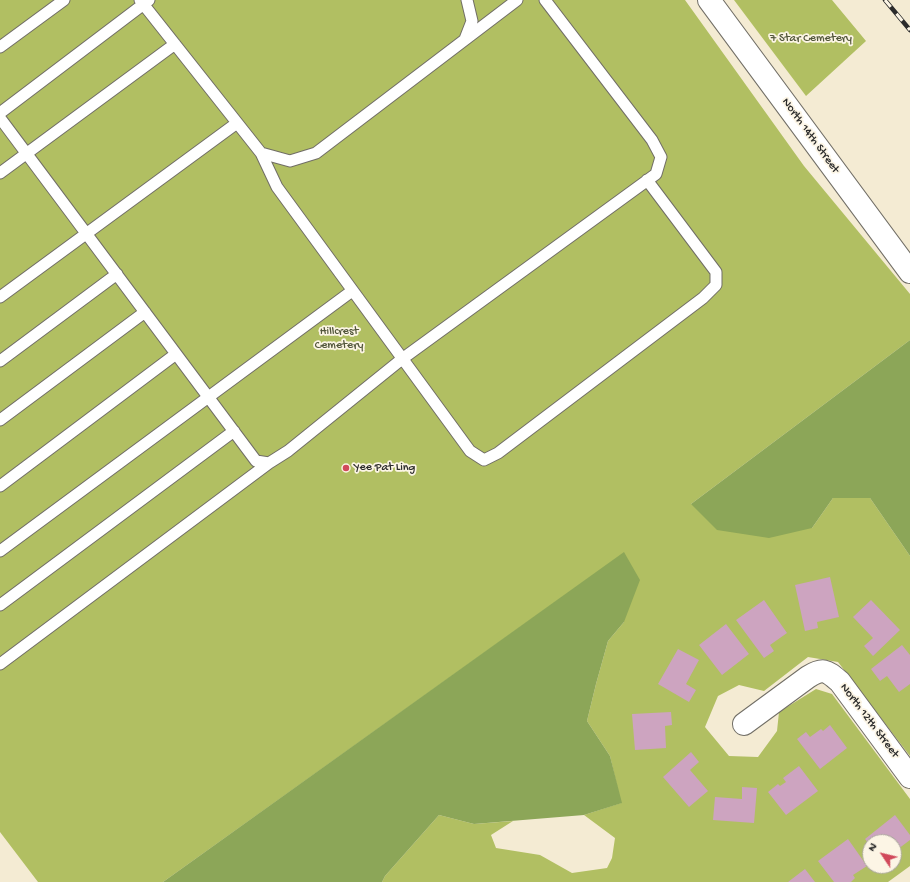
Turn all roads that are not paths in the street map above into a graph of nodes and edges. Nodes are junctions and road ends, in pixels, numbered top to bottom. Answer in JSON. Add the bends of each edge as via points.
{"nodes":[{"id":1,"x":64,"y":0,"type":"edge"},
{"id":2,"x":467,"y":0,"type":"edge"},
{"id":3,"x":516,"y":0,"type":"edge"},
{"id":4,"x":545,"y":0,"type":"edge"},
{"id":5,"x":709,"y":0,"type":"edge"},
{"id":6,"x":145,"y":1,"type":"edge"},
{"id":7,"x":464,"y":39,"type":"junction"},
{"id":8,"x":175,"y":44,"type":"junction"},
{"id":9,"x":0,"y":47,"type":"edge"},
{"id":10,"x":0,"y":113,"type":"edge"},
{"id":11,"x":0,"y":118,"type":"edge"},
{"id":12,"x":237,"y":123,"type":"junction"},
{"id":13,"x":261,"y":153,"type":"junction"},
{"id":14,"x":27,"y":154,"type":"junction"},
{"id":15,"x":0,"y":174,"type":"edge"},
{"id":16,"x":647,"y":180,"type":"junction"},
{"id":17,"x":86,"y":233,"type":"junction"},
{"id":18,"x":910,"y":272,"type":"edge"},
{"id":19,"x":117,"y":274,"type":"junction"},
{"id":20,"x":352,"y":291,"type":"junction"},
{"id":21,"x":0,"y":297,"type":"edge"},
{"id":22,"x":145,"y":312,"type":"junction"},
{"id":23,"x":176,"y":354,"type":"junction"},
{"id":24,"x":402,"y":359,"type":"junction"},
{"id":25,"x":0,"y":361,"type":"edge"},
{"id":26,"x":208,"y":397,"type":"junction"},
{"id":27,"x":0,"y":420,"type":"edge"},
{"id":28,"x":234,"y":431,"type":"junction"},
{"id":29,"x":269,"y":463,"type":"junction"},
{"id":30,"x":0,"y":486,"type":"edge"},
{"id":31,"x":0,"y":551,"type":"edge"},
{"id":32,"x":0,"y":605,"type":"edge"},
{"id":33,"x":0,"y":664,"type":"edge"},
{"id":34,"x":744,"y":724,"type":"dead end"},
{"id":35,"x":910,"y":777,"type":"edge"}],
"edges":[{"from":1,"to":9,"type":"lane"},
{"from":2,"to":7,"type":"lane","via":[[472,21]]},
{"from":3,"to":7,"type":"lane"},
{"from":4,"to":16,"type":"lane","via":[[652,140],[661,157],[656,174]]},
{"from":5,"to":18,"type":"street","name":"North 14th Street"},
{"from":6,"to":8,"type":"lane"},
{"from":6,"to":10,"type":"lane"},
{"from":7,"to":13,"type":"lane","via":[[316,153],[290,161]]},
{"from":8,"to":12,"type":"lane"},
{"from":8,"to":14,"type":"lane"},
{"from":11,"to":14,"type":"lane"},
{"from":12,"to":13,"type":"lane"},
{"from":12,"to":17,"type":"lane"},
{"from":13,"to":20,"type":"lane","via":[[277,187]]},
{"from":14,"to":15,"type":"lane"},
{"from":14,"to":17,"type":"lane"},
{"from":16,"to":24,"type":"lane"},
{"from":16,"to":24,"type":"lane","via":[[716,272],[716,285],[703,298],[498,453],[484,460],[470,451]]},
{"from":17,"to":19,"type":"lane"},
{"from":17,"to":21,"type":"lane"},
{"from":19,"to":22,"type":"lane"},
{"from":19,"to":25,"type":"lane"},
{"from":20,"to":24,"type":"lane"},
{"from":20,"to":26,"type":"lane"},
{"from":22,"to":23,"type":"lane"},
{"from":22,"to":27,"type":"lane"},
{"from":23,"to":26,"type":"lane"},
{"from":23,"to":30,"type":"lane"},
{"from":24,"to":29,"type":"lane","via":[[288,451]]},
{"from":26,"to":28,"type":"lane"},
{"from":26,"to":31,"type":"lane"},
{"from":28,"to":29,"type":"lane","via":[[256,461]]},
{"from":28,"to":32,"type":"lane"},
{"from":29,"to":33,"type":"lane"},
{"from":34,"to":35,"type":"street","name":"North 12th Street","via":[[808,677],[819,671],[828,672],[840,682]]}]}
